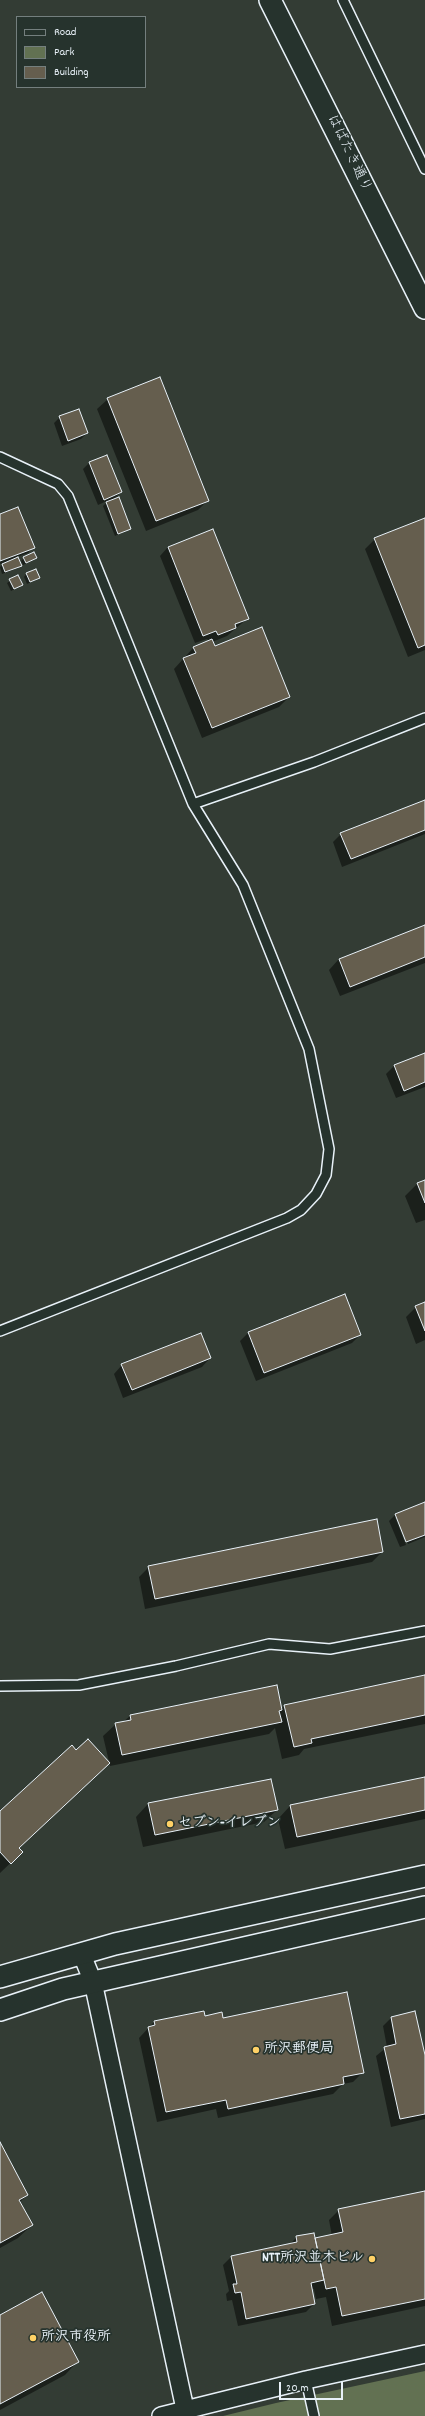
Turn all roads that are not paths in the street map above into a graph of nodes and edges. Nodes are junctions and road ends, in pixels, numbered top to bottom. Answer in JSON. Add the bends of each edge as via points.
{"nodes":[{"id":1,"x":270,"y":0,"type":"edge"},
{"id":2,"x":343,"y":0,"type":"edge"},
{"id":3,"x":425,"y":168,"type":"edge"},
{"id":4,"x":425,"y":308,"type":"edge"},
{"id":5,"x":0,"y":456,"type":"edge"},
{"id":6,"x":425,"y":718,"type":"edge"},
{"id":7,"x":193,"y":804,"type":"junction"},
{"id":8,"x":0,"y":1331,"type":"edge"},
{"id":9,"x":425,"y":1631,"type":"edge"},
{"id":10,"x":0,"y":1686,"type":"edge"},
{"id":11,"x":425,"y":1876,"type":"edge"},
{"id":12,"x":425,"y":1907,"type":"edge"},
{"id":13,"x":82,"y":1955,"type":"junction"},
{"id":14,"x":0,"y":1977,"type":"edge"},
{"id":15,"x":93,"y":1982,"type":"junction"},
{"id":16,"x":0,"y":2010,"type":"edge"},
{"id":17,"x":425,"y":2354,"type":"edge"},
{"id":18,"x":306,"y":2380,"type":"junction"},
{"id":19,"x":186,"y":2409,"type":"junction"},
{"id":20,"x":161,"y":2416,"type":"edge"},
{"id":21,"x":314,"y":2416,"type":"edge"}],
"edges":[{"from":1,"to":4,"type":"street","name":"はばたき通り"},
{"from":2,"to":3,"type":"lane"},
{"from":5,"to":7,"type":"lane","via":[[58,484],[68,496]]},
{"from":6,"to":7,"type":"lane","via":[[314,762]]},
{"from":7,"to":8,"type":"lane","via":[[243,884],[309,1048],[329,1149],[326,1175],[316,1194],[302,1210],[287,1218]]},
{"from":9,"to":10,"type":"lane","via":[[330,1649],[269,1644],[79,1685]]},
{"from":11,"to":13,"type":"street","via":[[114,1944]]},
{"from":12,"to":15,"type":"street"},
{"from":13,"to":14,"type":"street"},
{"from":13,"to":15,"type":"street"},
{"from":15,"to":16,"type":"street"},
{"from":15,"to":19,"type":"street"},
{"from":17,"to":18,"type":"street"},
{"from":18,"to":19,"type":"street"},
{"from":18,"to":21,"type":"lane"},
{"from":19,"to":20,"type":"street"}]}
